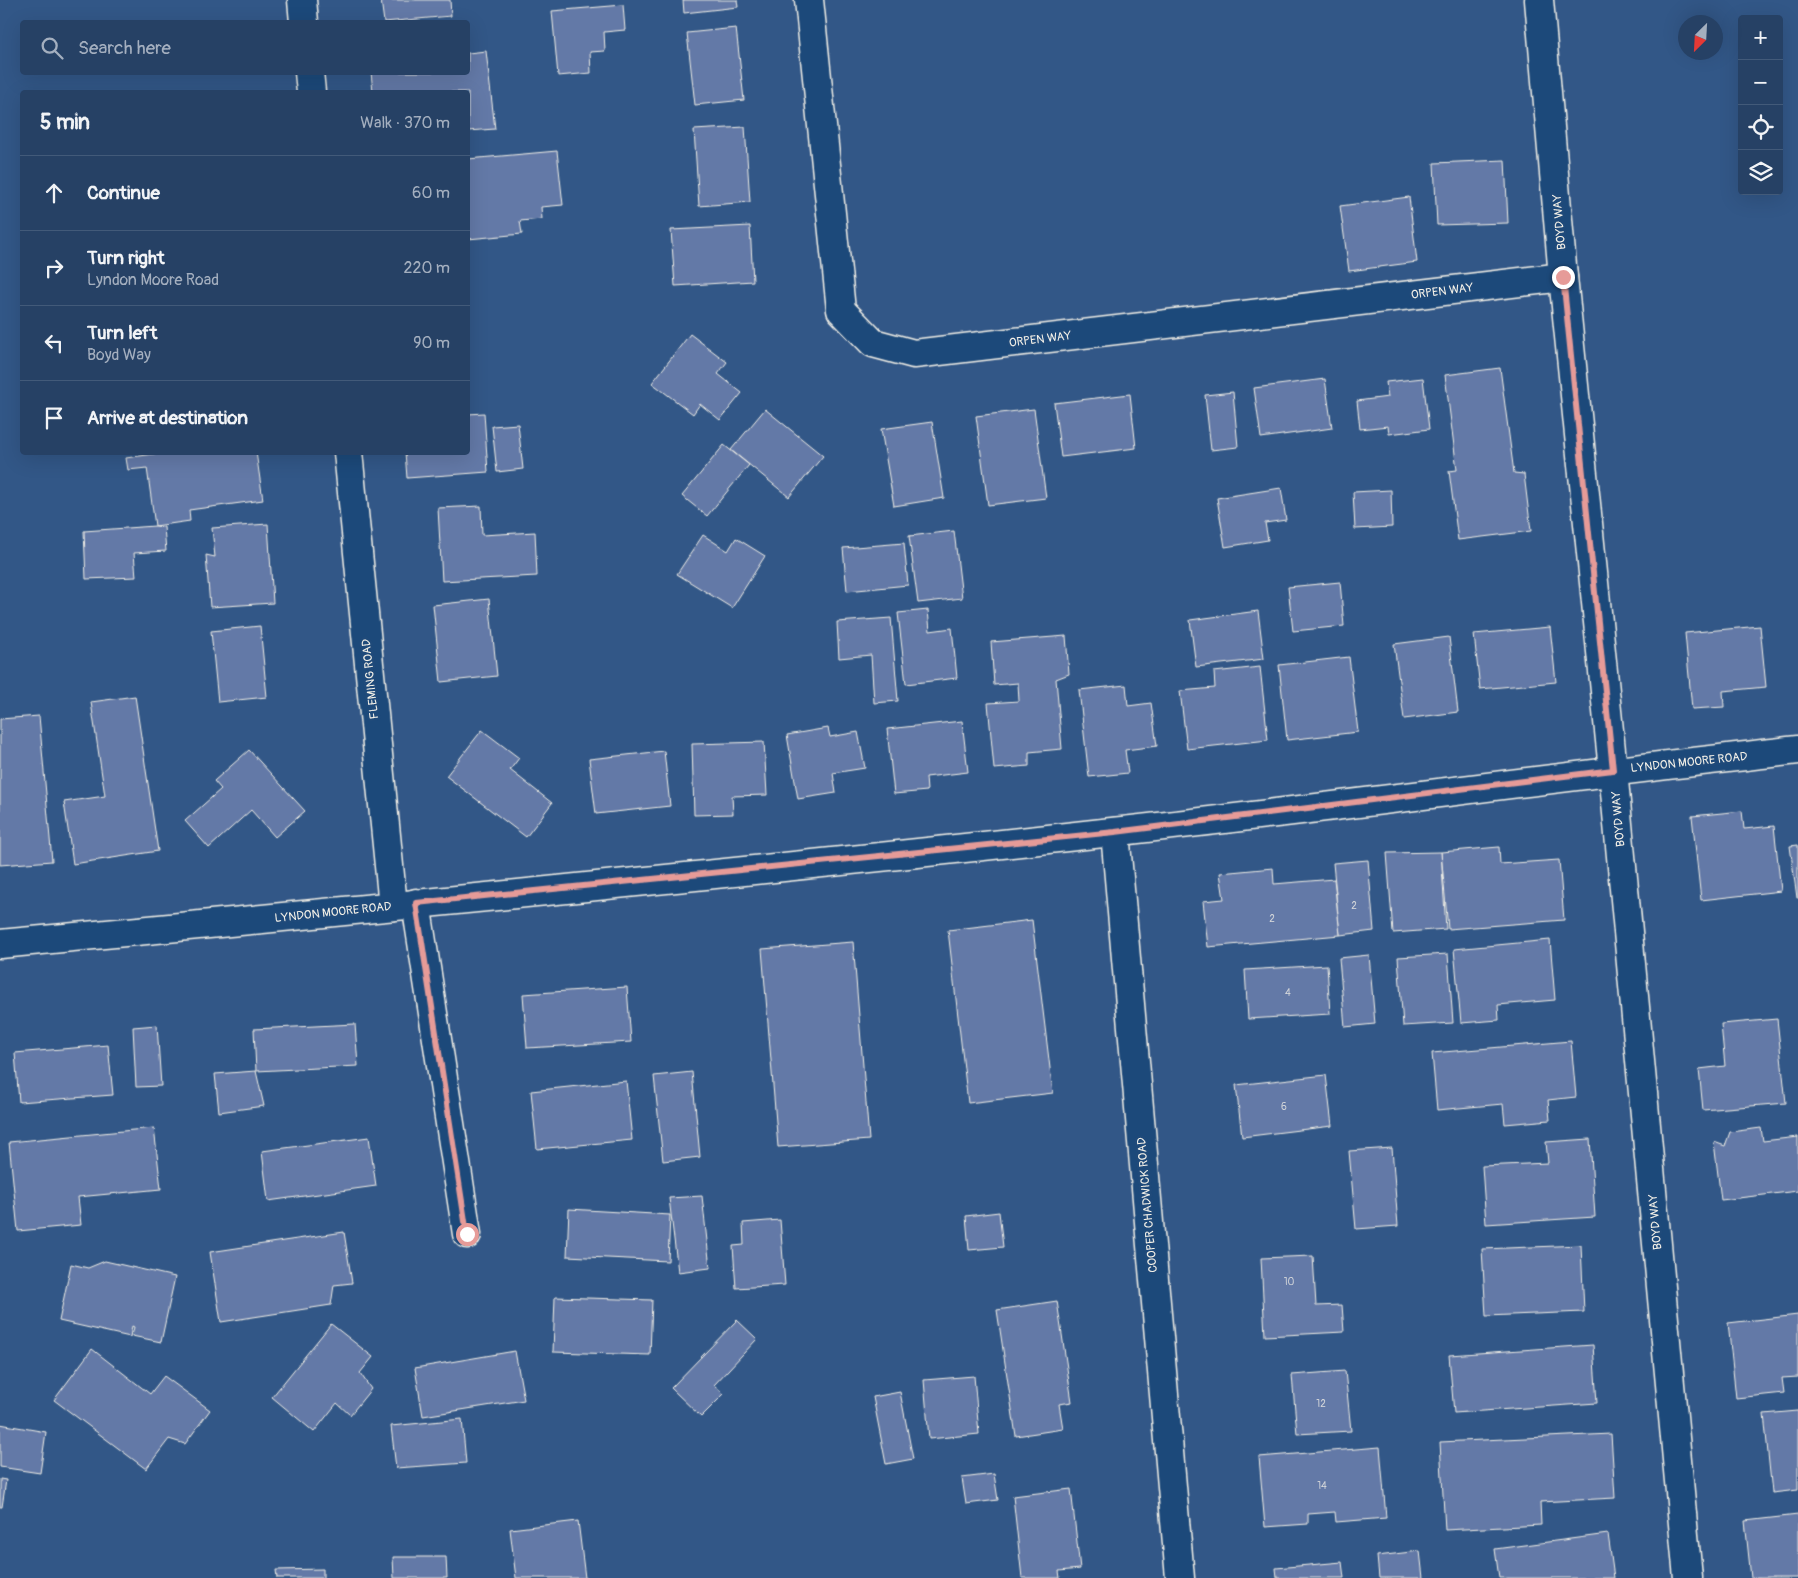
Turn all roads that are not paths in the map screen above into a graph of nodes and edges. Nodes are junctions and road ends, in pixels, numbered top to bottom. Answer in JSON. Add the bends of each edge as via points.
{"nodes":[{"id":1,"x":302,"y":0,"type":"edge"},
{"id":2,"x":809,"y":0,"type":"edge"},
{"id":3,"x":1539,"y":0,"type":"edge"},
{"id":4,"x":304,"y":20,"type":"edge"},
{"id":5,"x":309,"y":75,"type":"edge"},
{"id":6,"x":311,"y":90,"type":"edge"},
{"id":7,"x":1563,"y":277,"type":"junction"},
{"id":8,"x":348,"y":455,"type":"edge"},
{"id":9,"x":1798,"y":750,"type":"edge"},
{"id":10,"x":1613,"y":770,"type":"junction"},
{"id":11,"x":1115,"y":832,"type":"junction"},
{"id":12,"x":405,"y":905,"type":"junction"},
{"id":13,"x":0,"y":944,"type":"edge"},
{"id":14,"x":467,"y":1234,"type":"dead end"},
{"id":15,"x":1180,"y":1578,"type":"edge"},
{"id":16,"x":1688,"y":1578,"type":"edge"}],
"edges":[{"from":1,"to":4,"type":"street"},
{"from":2,"to":7,"type":"street","name":"ORPEN WAY","via":[[841,310],[873,343],[914,354]]},
{"from":3,"to":7,"type":"street","name":"BOYD WAY"},
{"from":5,"to":6,"type":"street"},
{"from":7,"to":10,"type":"street","name":"BOYD WAY"},
{"from":8,"to":12,"type":"street","name":"FLEMING ROAD"},
{"from":9,"to":10,"type":"street","name":"LYNDON MOORE ROAD"},
{"from":10,"to":11,"type":"street","name":"LYNDON MOORE ROAD"},
{"from":10,"to":16,"type":"street","name":"BOYD WAY"},
{"from":11,"to":12,"type":"street","name":"LYNDON MOORE ROAD"},
{"from":11,"to":15,"type":"street","name":"COOPER CHADWICK ROAD"},
{"from":12,"to":13,"type":"street","name":"LYNDON MOORE ROAD"},
{"from":12,"to":14,"type":"street","name":"FLEMING ROAD"}]}
